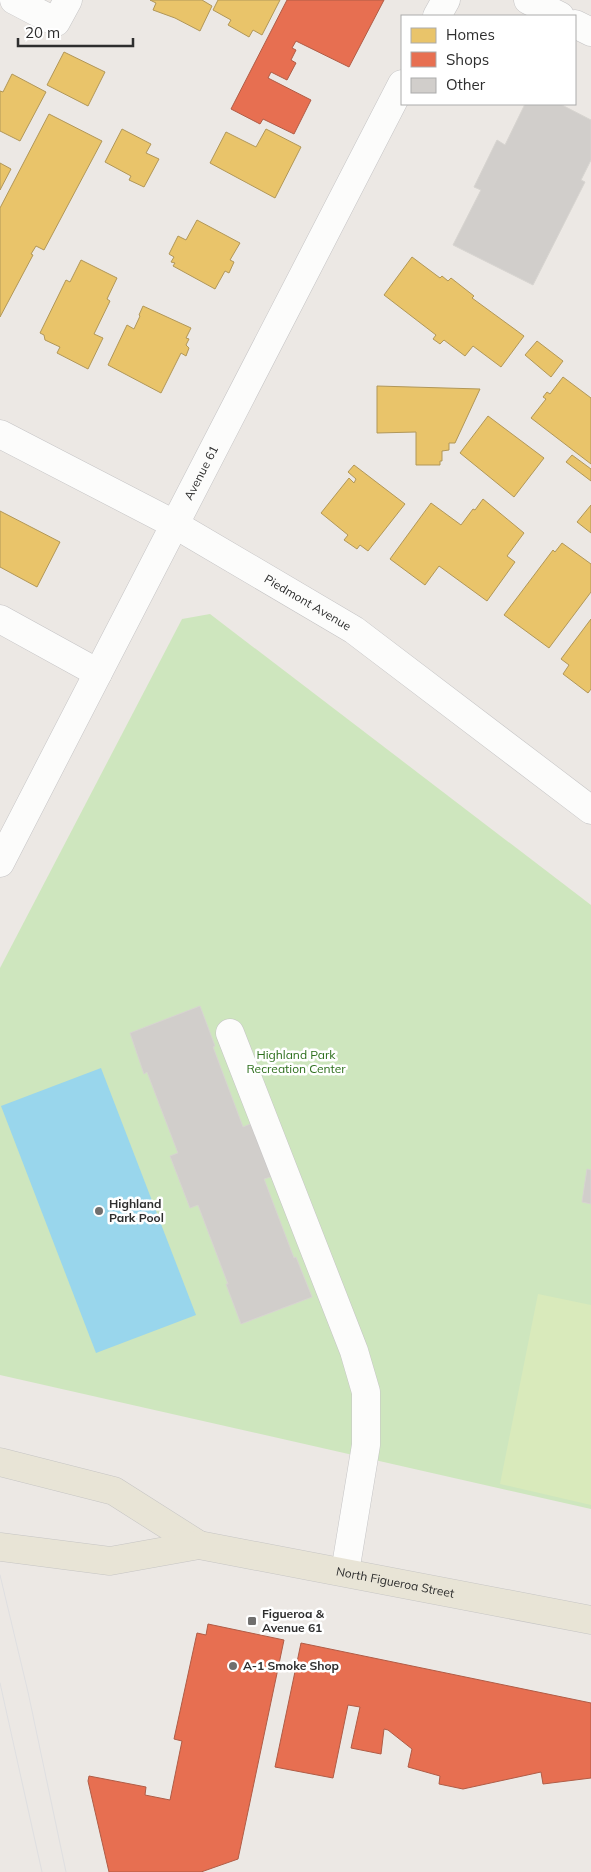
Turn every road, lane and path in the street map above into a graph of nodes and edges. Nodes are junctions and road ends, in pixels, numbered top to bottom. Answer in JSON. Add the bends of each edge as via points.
{"nodes":[{"id":1,"x":14,"y":0,"type":"edge"},
{"id":2,"x":68,"y":0,"type":"edge"},
{"id":3,"x":446,"y":0,"type":"edge"},
{"id":4,"x":528,"y":0,"type":"edge"},
{"id":5,"x":438,"y":15,"type":"edge"},
{"id":6,"x":558,"y":15,"type":"edge"},
{"id":7,"x":576,"y":24,"type":"edge"},
{"id":8,"x":591,"y":32,"type":"edge"},
{"id":9,"x":401,"y":86,"type":"edge"},
{"id":10,"x":0,"y":434,"type":"edge"},
{"id":11,"x":174,"y":524,"type":"junction"},
{"id":12,"x":0,"y":619,"type":"edge"},
{"id":13,"x":98,"y":672,"type":"junction"},
{"id":14,"x":591,"y":810,"type":"edge"},
{"id":15,"x":0,"y":863,"type":"edge"},
{"id":16,"x":230,"y":1033,"type":"dead end"},
{"id":17,"x":0,"y":1462,"type":"edge"},
{"id":18,"x":199,"y":1545,"type":"junction"},
{"id":19,"x":0,"y":1547,"type":"edge"},
{"id":20,"x":344,"y":1572,"type":"junction"},
{"id":21,"x":591,"y":1620,"type":"edge"}],
"edges":[{"from":1,"to":2,"type":"street","via":[[56,22]]},
{"from":3,"to":5,"type":"street"},
{"from":4,"to":6,"type":"street"},
{"from":7,"to":8,"type":"street"},
{"from":9,"to":11,"type":"street","name":"Avenue 61"},
{"from":10,"to":11,"type":"street","name":"Piedmont Avenue"},
{"from":11,"to":13,"type":"street","name":"Avenue 61"},
{"from":11,"to":14,"type":"street","name":"Piedmont Avenue","via":[[354,630]]},
{"from":12,"to":13,"type":"street"},
{"from":13,"to":15,"type":"street","name":"Avenue 61"},
{"from":16,"to":20,"type":"street","via":[[354,1352],[366,1392],[366,1444]]},
{"from":17,"to":18,"type":"main road","name":"North Figueroa Street","via":[[114,1492]]},
{"from":18,"to":19,"type":"main road","name":"North Figueroa Street","via":[[110,1562]]},
{"from":18,"to":20,"type":"main road","name":"North Figueroa Street"},
{"from":20,"to":21,"type":"main road","name":"North Figueroa Street"}]}
